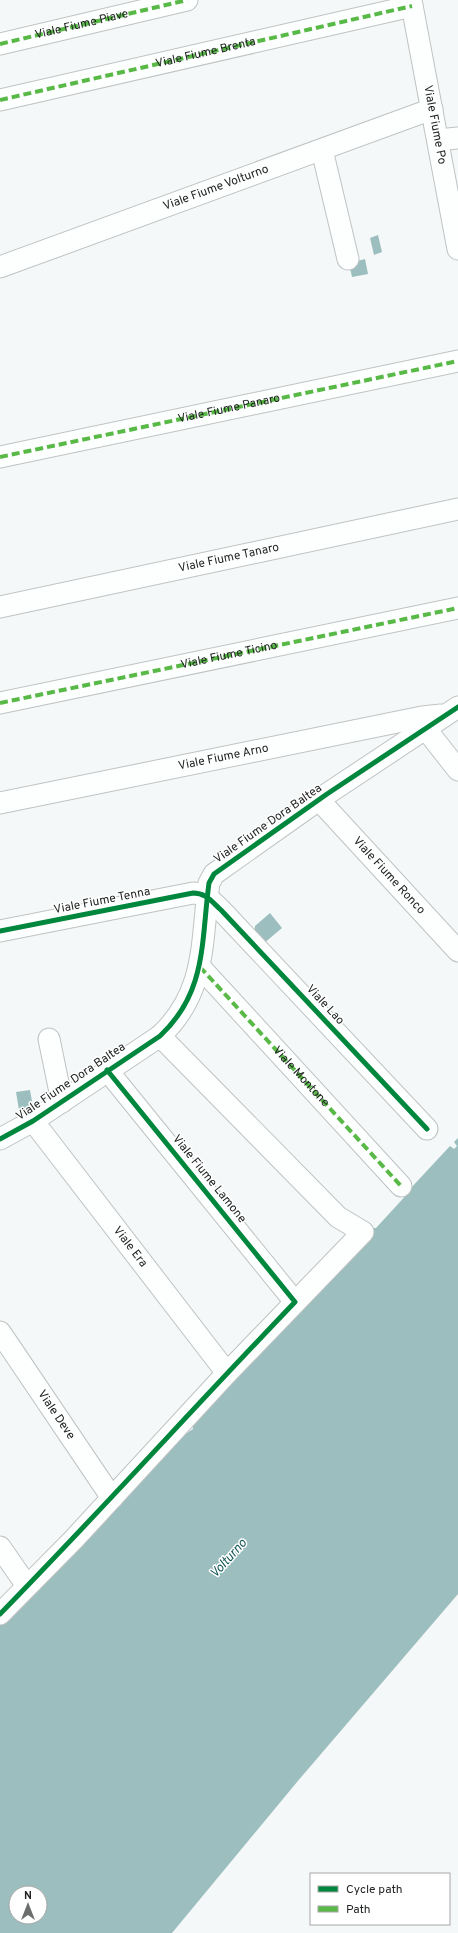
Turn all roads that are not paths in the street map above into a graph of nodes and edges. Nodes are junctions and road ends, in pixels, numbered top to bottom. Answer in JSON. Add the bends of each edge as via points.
{"nodes":[{"id":1,"x":187,"y":0,"type":"edge"},
{"id":2,"x":412,"y":3,"type":"edge"},
{"id":3,"x":0,"y":44,"type":"edge"},
{"id":4,"x":0,"y":100,"type":"edge"},
{"id":5,"x":432,"y":109,"type":"junction"},
{"id":6,"x":458,"y":138,"type":"edge"},
{"id":7,"x":438,"y":140,"type":"junction"},
{"id":8,"x":322,"y":150,"type":"junction"},
{"id":9,"x":458,"y":249,"type":"edge"},
{"id":10,"x":348,"y":259,"type":"dead end"},
{"id":11,"x":0,"y":267,"type":"edge"},
{"id":12,"x":458,"y":361,"type":"edge"},
{"id":13,"x":0,"y":457,"type":"edge"},
{"id":14,"x":458,"y":509,"type":"edge"},
{"id":15,"x":0,"y":607,"type":"edge"},
{"id":16,"x":458,"y":608,"type":"edge"},
{"id":17,"x":0,"y":703,"type":"edge"},
{"id":18,"x":453,"y":711,"type":"edge"},
{"id":19,"x":425,"y":728,"type":"junction"},
{"id":20,"x":458,"y":770,"type":"edge"},
{"id":21,"x":319,"y":800,"type":"junction"},
{"id":22,"x":0,"y":803,"type":"edge"},
{"id":23,"x":207,"y":896,"type":"junction"},
{"id":24,"x":0,"y":931,"type":"edge"},
{"id":25,"x":458,"y":951,"type":"edge"},
{"id":26,"x":200,"y":967,"type":"junction"},
{"id":27,"x":160,"y":1036,"type":"junction"},
{"id":28,"x":48,"y":1039,"type":"dead end"},
{"id":29,"x":107,"y":1070,"type":"junction"},
{"id":30,"x":62,"y":1102,"type":"junction"},
{"id":31,"x":33,"y":1121,"type":"junction"},
{"id":32,"x":427,"y":1129,"type":"dead end"},
{"id":33,"x":0,"y":1139,"type":"edge"},
{"id":34,"x":401,"y":1186,"type":"dead end"},
{"id":35,"x":295,"y":1302,"type":"junction"},
{"id":36,"x":0,"y":1332,"type":"edge"},
{"id":37,"x":227,"y":1373,"type":"junction"},
{"id":38,"x":112,"y":1498,"type":"junction"},
{"id":39,"x":0,"y":1547,"type":"edge"},
{"id":40,"x":27,"y":1586,"type":"junction"},
{"id":41,"x":0,"y":1614,"type":"edge"}],
"edges":[{"from":1,"to":3,"type":"street","name":"Viale Fiume Piave"},
{"from":2,"to":4,"type":"street","name":"Viale Fiume Brenta"},
{"from":2,"to":5,"type":"street","name":"Viale Fiume Po"},
{"from":5,"to":7,"type":"street","name":"Viale Fiume Po"},
{"from":5,"to":8,"type":"street","name":"Viale Fiume Volturno"},
{"from":6,"to":7,"type":"street"},
{"from":7,"to":9,"type":"street","name":"Viale Fiume Po"},
{"from":8,"to":10,"type":"street"},
{"from":8,"to":11,"type":"street","name":"Viale Fiume Volturno"},
{"from":12,"to":13,"type":"street","name":"Viale Fiume Panaro"},
{"from":14,"to":15,"type":"street","name":"Viale Fiume Tanaro"},
{"from":16,"to":17,"type":"street","name":"Viale Fiume Ticino"},
{"from":18,"to":19,"type":"street","name":"Viale Fiume Dora Baltea"},
{"from":18,"to":22,"type":"street","name":"Viale Fiume Arno"},
{"from":19,"to":20,"type":"street"},
{"from":19,"to":21,"type":"street","name":"Viale Fiume Dora Baltea"},
{"from":21,"to":23,"type":"street","name":"Viale Fiume Dora Baltea","via":[[214,874],[209,883]]},
{"from":21,"to":25,"type":"street","name":"Viale Fiume Ronco"},
{"from":23,"to":24,"type":"street","name":"Viale Fiume Tenna","via":[[193,893]]},
{"from":23,"to":26,"type":"street","name":"Viale Fiume Dora Baltea"},
{"from":23,"to":32,"type":"street","name":"Viale Lao"},
{"from":26,"to":27,"type":"street","name":"Viale Fiume Dora Baltea","via":[[182,1012]]},
{"from":26,"to":34,"type":"street","name":"Viale Montone"},
{"from":27,"to":29,"type":"street","name":"Viale Fiume Dora Baltea"},
{"from":27,"to":35,"type":"street","via":[[338,1217],[363,1232]]},
{"from":28,"to":30,"type":"street"},
{"from":29,"to":30,"type":"street","name":"Viale Fiume Dora Baltea"},
{"from":29,"to":35,"type":"street","name":"Viale Fiume Lamone"},
{"from":30,"to":31,"type":"street","name":"Viale Fiume Dora Baltea"},
{"from":31,"to":33,"type":"street","name":"Viale Fiume Dora Baltea"},
{"from":31,"to":37,"type":"street","name":"Viale Era"},
{"from":35,"to":37,"type":"street"},
{"from":36,"to":38,"type":"street","name":"Viale Deve"},
{"from":37,"to":38,"type":"street"},
{"from":38,"to":40,"type":"street"},
{"from":39,"to":40,"type":"street"},
{"from":40,"to":41,"type":"street"}]}
